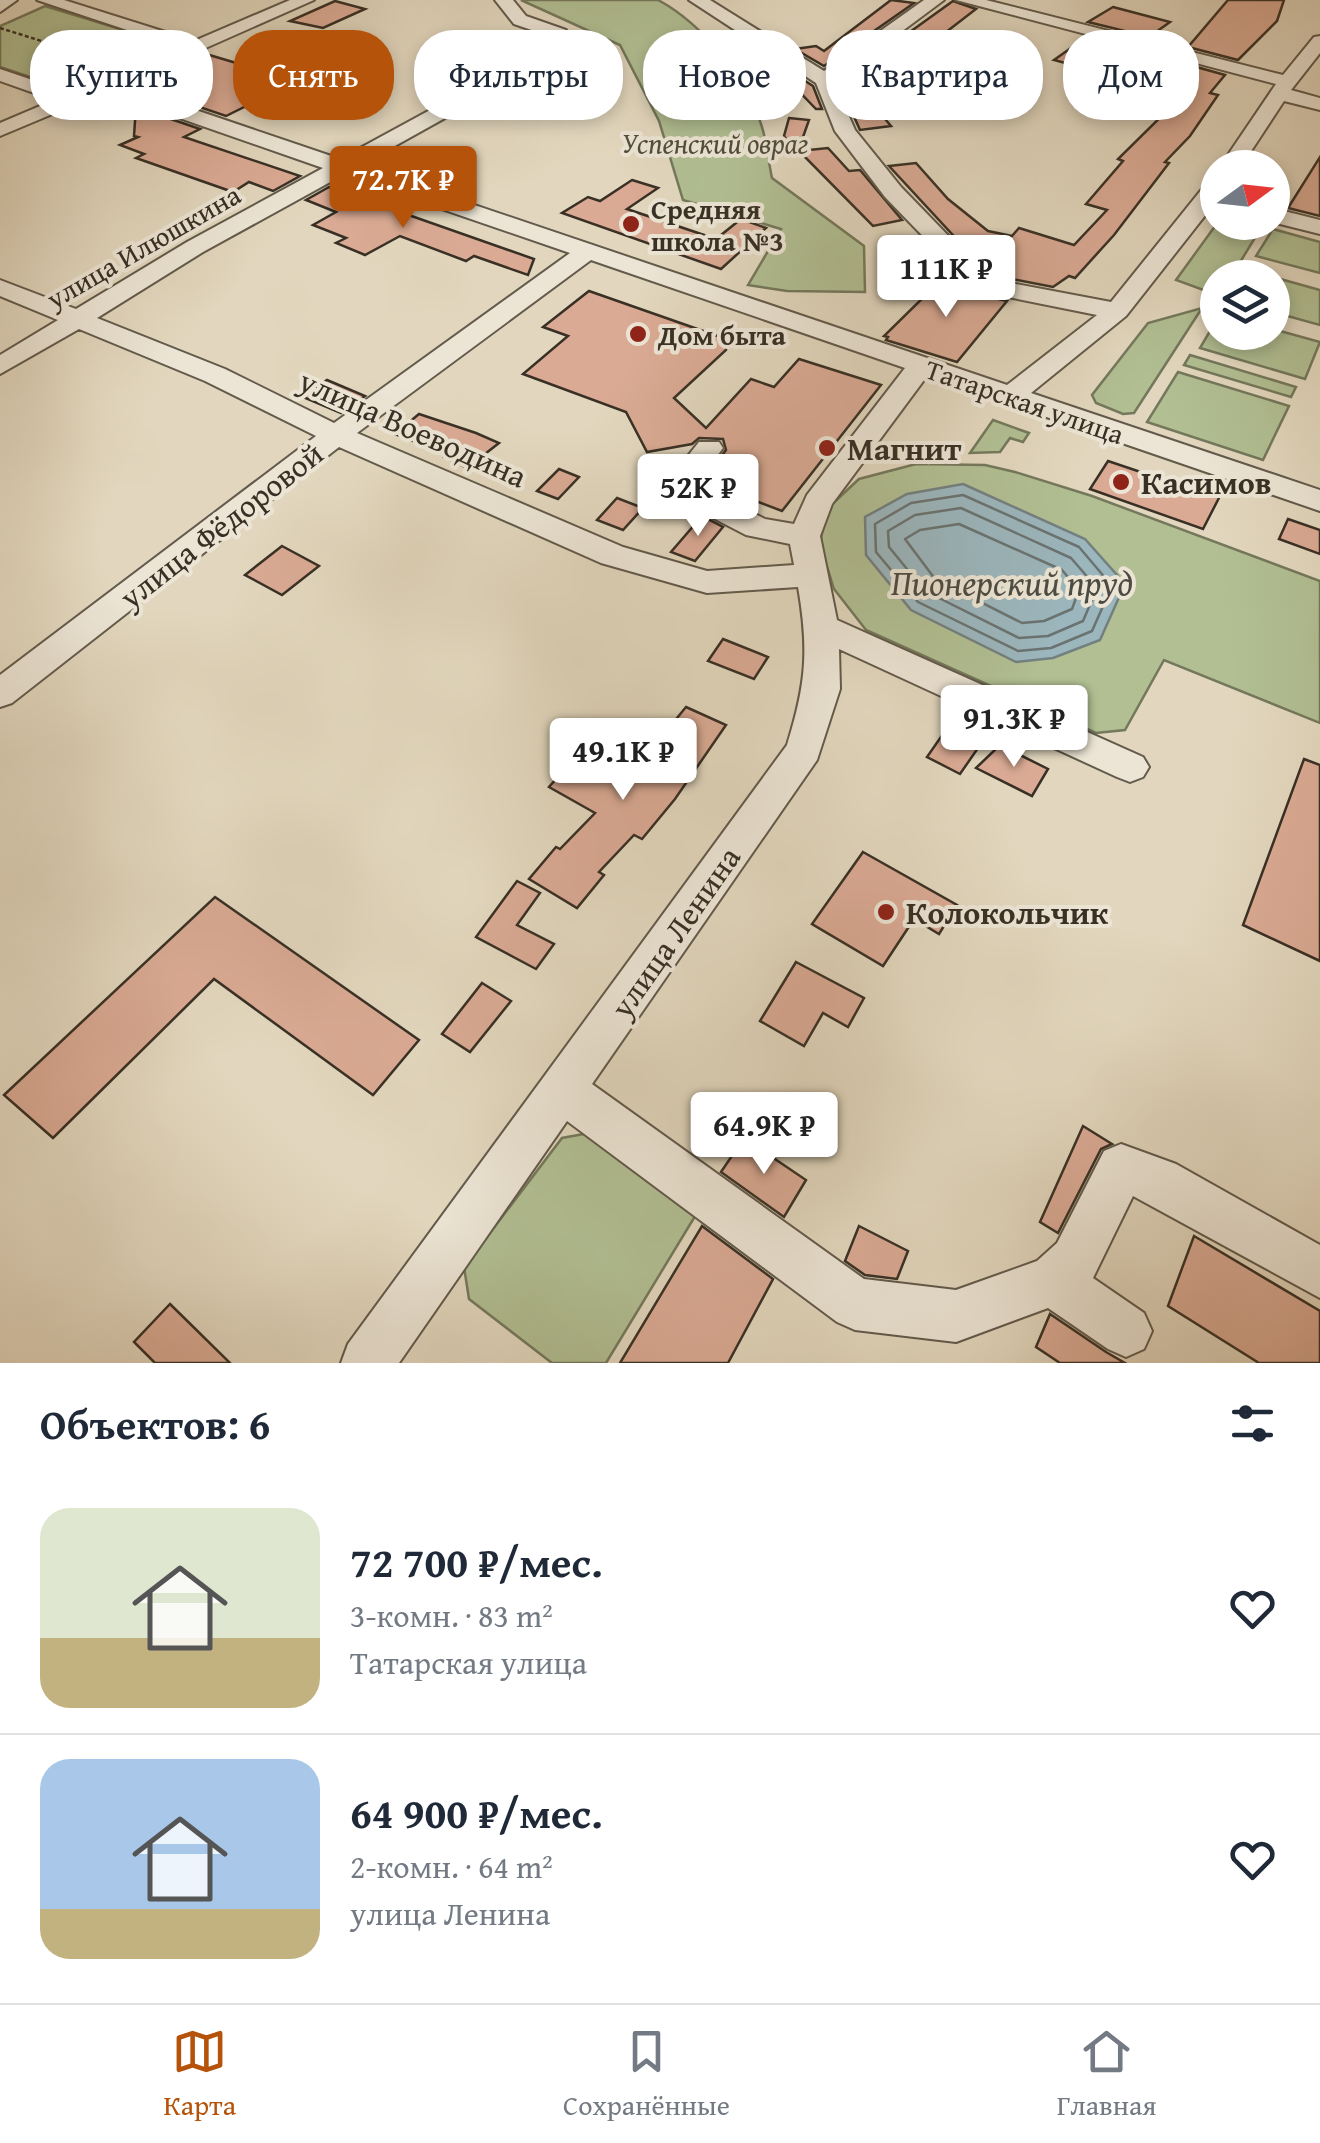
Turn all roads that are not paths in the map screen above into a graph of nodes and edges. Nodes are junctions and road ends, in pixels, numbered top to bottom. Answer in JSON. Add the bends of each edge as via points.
{"nodes":[{"id":1,"x":8,"y":0,"type":"edge"},
{"id":2,"x":46,"y":0,"type":"edge"},
{"id":3,"x":305,"y":0,"type":"edge"},
{"id":4,"x":504,"y":0,"type":"edge"},
{"id":5,"x":698,"y":0,"type":"edge"},
{"id":6,"x":935,"y":0,"type":"edge"},
{"id":7,"x":965,"y":0,"type":"edge"},
{"id":8,"x":0,"y":6,"type":"edge"},
{"id":9,"x":141,"y":30,"type":"edge"},
{"id":10,"x":213,"y":37,"type":"edge"},
{"id":11,"x":1320,"y":41,"type":"edge"},
{"id":12,"x":0,"y":75,"type":"edge"},
{"id":13,"x":1320,"y":75,"type":"edge"},
{"id":14,"x":824,"y":80,"type":"junction"},
{"id":15,"x":1289,"y":81,"type":"junction"},
{"id":16,"x":30,"y":85,"type":"edge"},
{"id":17,"x":1320,"y":104,"type":"edge"},
{"id":18,"x":30,"y":117,"type":"edge"},
{"id":19,"x":201,"y":120,"type":"edge"},
{"id":20,"x":0,"y":130,"type":"edge"},
{"id":21,"x":1241,"y":150,"type":"edge"},
{"id":22,"x":340,"y":169,"type":"junction"},
{"id":23,"x":1200,"y":212,"type":"edge"},
{"id":24,"x":1290,"y":220,"type":"edge"},
{"id":25,"x":1320,"y":227,"type":"edge"},
{"id":26,"x":588,"y":251,"type":"junction"},
{"id":27,"x":0,"y":288,"type":"edge"},
{"id":28,"x":1117,"y":311,"type":"junction"},
{"id":29,"x":77,"y":319,"type":"junction"},
{"id":30,"x":920,"y":365,"type":"junction"},
{"id":31,"x":0,"y":366,"type":"edge"},
{"id":32,"x":1010,"y":396,"type":"junction"},
{"id":33,"x":336,"y":435,"type":"junction"},
{"id":34,"x":708,"y":448,"type":"dead end"},
{"id":35,"x":1320,"y":501,"type":"edge"},
{"id":36,"x":804,"y":536,"type":"junction"},
{"id":37,"x":809,"y":576,"type":"junction"},
{"id":38,"x":822,"y":627,"type":"junction"},
{"id":39,"x":0,"y":694,"type":"edge"},
{"id":40,"x":1130,"y":767,"type":"dead end"},
{"id":41,"x":563,"y":1090,"type":"junction"},
{"id":42,"x":1320,"y":1273,"type":"edge"},
{"id":43,"x":1053,"y":1281,"type":"junction"},
{"id":44,"x":1126,"y":1330,"type":"dead end"},
{"id":45,"x":367,"y":1363,"type":"edge"}],
"edges":[{"from":1,"to":8,"type":"street"},
{"from":2,"to":9,"type":"street"},
{"from":3,"to":10,"type":"street"},
{"from":4,"to":22,"type":"street","name":"улица Илюшкина","via":[[520,20],[560,34],[562,46]]},
{"from":5,"to":14,"type":"street"},
{"from":6,"to":14,"type":"street"},
{"from":7,"to":15,"type":"street"},
{"from":11,"to":15,"type":"street"},
{"from":12,"to":16,"type":"street"},
{"from":13,"to":15,"type":"street"},
{"from":14,"to":28,"type":"street","via":[[844,131],[893,192],[997,288]]},
{"from":15,"to":17,"type":"street"},
{"from":15,"to":21,"type":"street"},
{"from":18,"to":20,"type":"street"},
{"from":19,"to":22,"type":"street","name":"Татарская улица"},
{"from":22,"to":26,"type":"street","name":"Татарская улица"},
{"from":22,"to":29,"type":"street","name":"улица Илюшкина"},
{"from":23,"to":28,"type":"street"},
{"from":24,"to":25,"type":"street"},
{"from":26,"to":30,"type":"street","name":"Татарская улица"},
{"from":26,"to":33,"type":"street","name":"улица Фёдоровой"},
{"from":27,"to":29,"type":"street","name":"улица Воеводина"},
{"from":28,"to":32,"type":"street"},
{"from":29,"to":31,"type":"street","name":"улица Илюшкина"},
{"from":29,"to":33,"type":"street","name":"улица Воеводина","via":[[215,375]]},
{"from":30,"to":32,"type":"street","name":"Татарская улица"},
{"from":30,"to":36,"type":"street","via":[[818,502]]},
{"from":32,"to":35,"type":"street","name":"Татарская улица"},
{"from":33,"to":37,"type":"street","name":"улица Воеводина","via":[[612,555],[707,582]]},
{"from":33,"to":39,"type":"street","name":"улица Фёдоровой"},
{"from":34,"to":36,"type":"street","via":[[678,487],[757,528]]},
{"from":36,"to":37,"type":"street","name":"улица Ленина"},
{"from":37,"to":38,"type":"street","name":"улица Ленина"},
{"from":38,"to":40,"type":"street"},
{"from":38,"to":41,"type":"street","name":"улица Ленина","via":[[822,689],[804,750]]},
{"from":41,"to":43,"type":"street","via":[[855,1304],[956,1316]]},
{"from":41,"to":45,"type":"street","name":"улица Ленина"},
{"from":42,"to":43,"type":"street","via":[[1158,1181],[1122,1168],[1075,1261]]},
{"from":43,"to":44,"type":"street"}]}
